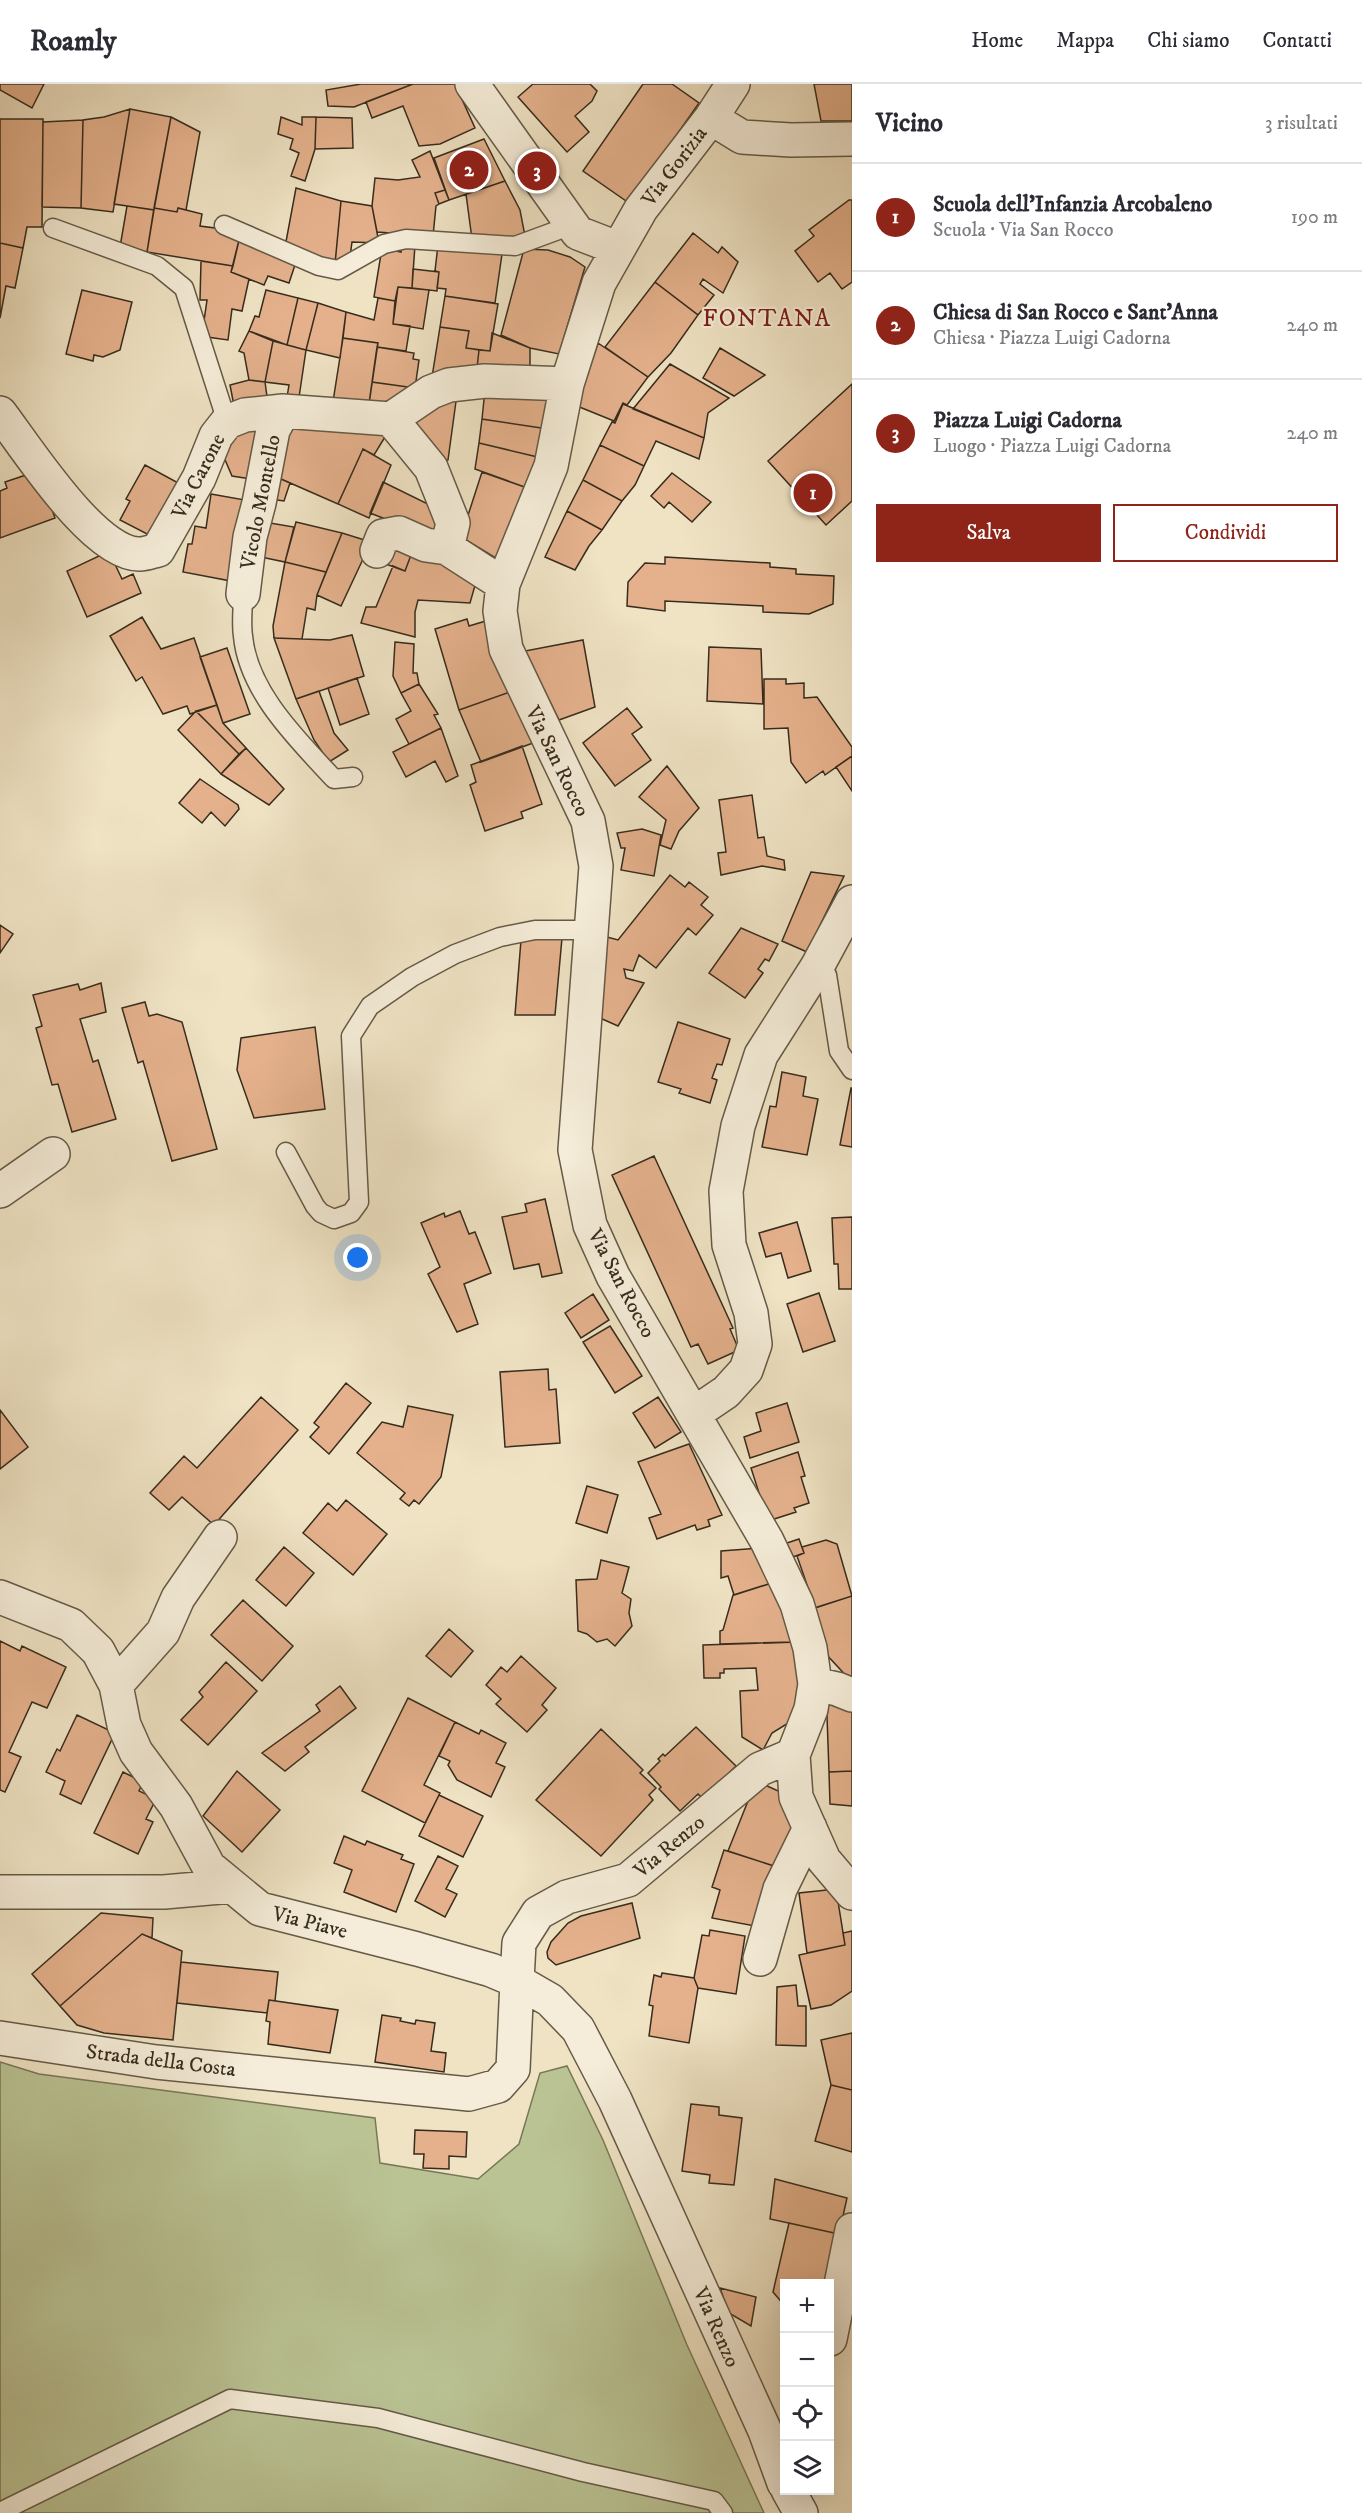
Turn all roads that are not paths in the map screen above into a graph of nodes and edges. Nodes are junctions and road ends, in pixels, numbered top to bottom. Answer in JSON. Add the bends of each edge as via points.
{"nodes":[{"id":1,"x":472,"y":84,"type":"edge"},
{"id":2,"x":733,"y":84,"type":"edge"},
{"id":3,"x":711,"y":118,"type":"junction"},
{"id":4,"x":852,"y":139,"type":"edge"},
{"id":5,"x":224,"y":225,"type":"dead end"},
{"id":6,"x":572,"y":225,"type":"junction"},
{"id":7,"x":53,"y":228,"type":"dead end"},
{"id":8,"x":616,"y":248,"type":"junction"},
{"id":9,"x":567,"y":384,"type":"junction"},
{"id":10,"x":283,"y":411,"type":"junction"},
{"id":11,"x":0,"y":413,"type":"edge"},
{"id":12,"x":391,"y":419,"type":"junction"},
{"id":13,"x":227,"y":422,"type":"junction"},
{"id":14,"x":447,"y":548,"type":"junction"},
{"id":15,"x":376,"y":551,"type":"dead end"},
{"id":16,"x":503,"y":584,"type":"junction"},
{"id":17,"x":243,"y":594,"type":"joint"},
{"id":18,"x":353,"y":777,"type":"dead end"},
{"id":19,"x":852,"y":902,"type":"edge"},
{"id":20,"x":592,"y":930,"type":"junction"},
{"id":21,"x":817,"y":967,"type":"junction"},
{"id":22,"x":852,"y":1070,"type":"edge"},
{"id":23,"x":286,"y":1152,"type":"dead end"},
{"id":24,"x":53,"y":1154,"type":"dead end"},
{"id":25,"x":0,"y":1191,"type":"edge"},
{"id":26,"x":695,"y":1413,"type":"junction"},
{"id":27,"x":220,"y":1538,"type":"dead end"},
{"id":28,"x":0,"y":1598,"type":"edge"},
{"id":29,"x":815,"y":1684,"type":"junction"},
{"id":30,"x":116,"y":1685,"type":"junction"},
{"id":31,"x":852,"y":1695,"type":"edge"},
{"id":32,"x":793,"y":1755,"type":"junction"},
{"id":33,"x":810,"y":1828,"type":"junction"},
{"id":34,"x":232,"y":1886,"type":"junction"},
{"id":35,"x":0,"y":1892,"type":"edge"},
{"id":36,"x":852,"y":1893,"type":"edge"},
{"id":37,"x":760,"y":1959,"type":"dead end"},
{"id":38,"x":518,"y":1981,"type":"junction"},
{"id":39,"x":0,"y":2038,"type":"edge"},
{"id":40,"x":852,"y":2230,"type":"edge"},
{"id":41,"x":831,"y":2333,"type":"edge"},
{"id":42,"x":775,"y":2424,"type":"edge"},
{"id":43,"x":780,"y":2457,"type":"edge"},
{"id":44,"x":791,"y":2495,"type":"edge"},
{"id":45,"x":0,"y":2512,"type":"edge"},
{"id":46,"x":723,"y":2513,"type":"edge"},
{"id":47,"x":801,"y":2513,"type":"edge"}],
"edges":[{"from":1,"to":6,"type":"street"},
{"from":2,"to":3,"type":"street","name":"Via Gorizia"},
{"from":3,"to":4,"type":"street","via":[[742,137]]},
{"from":3,"to":8,"type":"street","name":"Via Gorizia"},
{"from":5,"to":6,"type":"lane","via":[[319,266],[338,270],[384,244],[406,239],[515,246]]},
{"from":6,"to":8,"type":"street","via":[[578,233]]},
{"from":7,"to":13,"type":"lane","via":[[157,266],[184,288]]},
{"from":8,"to":9,"type":"street","name":"Via San Rocco","via":[[599,283]]},
{"from":9,"to":12,"type":"street","via":[[497,381],[449,385],[431,392]]},
{"from":9,"to":16,"type":"street","name":"Via San Rocco","via":[[551,465]]},
{"from":10,"to":12,"type":"street","name":"Via Carone"},
{"from":10,"to":13,"type":"street","name":"Via Carone","via":[[245,415]]},
{"from":10,"to":17,"type":"street","name":"Vicolo Montello","via":[[273,430],[260,503],[249,537]]},
{"from":11,"to":13,"type":"street","name":"Via Carone","via":[[81,519],[114,545],[139,555],[158,550],[199,478],[216,436]]},
{"from":12,"to":14,"type":"street","via":[[431,468],[453,523]]},
{"from":14,"to":15,"type":"street","via":[[426,545],[399,533],[382,536]]},
{"from":14,"to":16,"type":"street"},
{"from":16,"to":20,"type":"street","name":"Via San Rocco","via":[[500,611],[506,649],[588,820],[596,866]]},
{"from":17,"to":18,"type":"lane","via":[[243,638],[252,673],[277,712],[334,779]]},
{"from":19,"to":21,"type":"street"},
{"from":20,"to":23,"type":"lane","via":[[535,930],[500,937],[455,954],[370,1006],[351,1036],[359,1202],[351,1214],[334,1219],[321,1214]]},
{"from":20,"to":26,"type":"street","name":"Via San Rocco","via":[[575,1150],[590,1225],[613,1276]]},
{"from":21,"to":22,"type":"lane","via":[[827,975],[839,1051]]},
{"from":21,"to":26,"type":"street","via":[[760,1055],[738,1126],[726,1191],[729,1245],[751,1313],[755,1344],[746,1370],[726,1392]]},
{"from":24,"to":25,"type":"street"},
{"from":26,"to":29,"type":"street","via":[[767,1541],[797,1604],[810,1648]]},
{"from":27,"to":30,"type":"street","via":[[178,1598],[163,1632]]},
{"from":28,"to":30,"type":"street","name":"Via Piave","via":[[71,1625],[98,1651]]},
{"from":29,"to":31,"type":"street"},
{"from":29,"to":32,"type":"street","via":[[811,1709]]},
{"from":30,"to":34,"type":"street","name":"Via Piave","via":[[124,1725],[136,1752],[177,1806],[209,1867]]},
{"from":32,"to":33,"type":"street","via":[[796,1797]]},
{"from":32,"to":38,"type":"street","name":"Via Renzo","via":[[760,1769],[628,1880],[567,1897],[538,1913],[519,1943]]},
{"from":33,"to":36,"type":"street","via":[[824,1860]]},
{"from":33,"to":37,"type":"street","via":[[780,1889]]},
{"from":34,"to":35,"type":"street","via":[[164,1892]]},
{"from":34,"to":38,"type":"street","name":"Via Piave","via":[[260,1909],[417,1949]]},
{"from":38,"to":39,"type":"street","name":"Strada della Costa","via":[[513,2069],[498,2086],[470,2094],[156,2062]]},
{"from":38,"to":42,"type":"street","name":"Via Renzo","via":[[550,2000],[578,2029]]},
{"from":40,"to":41,"type":"street"},
{"from":42,"to":43,"type":"street","name":"Via Renzo"},
{"from":44,"to":47,"type":"street"},
{"from":45,"to":46,"type":"lane","via":[[230,2399],[378,2418],[583,2472],[714,2501]]}]}
